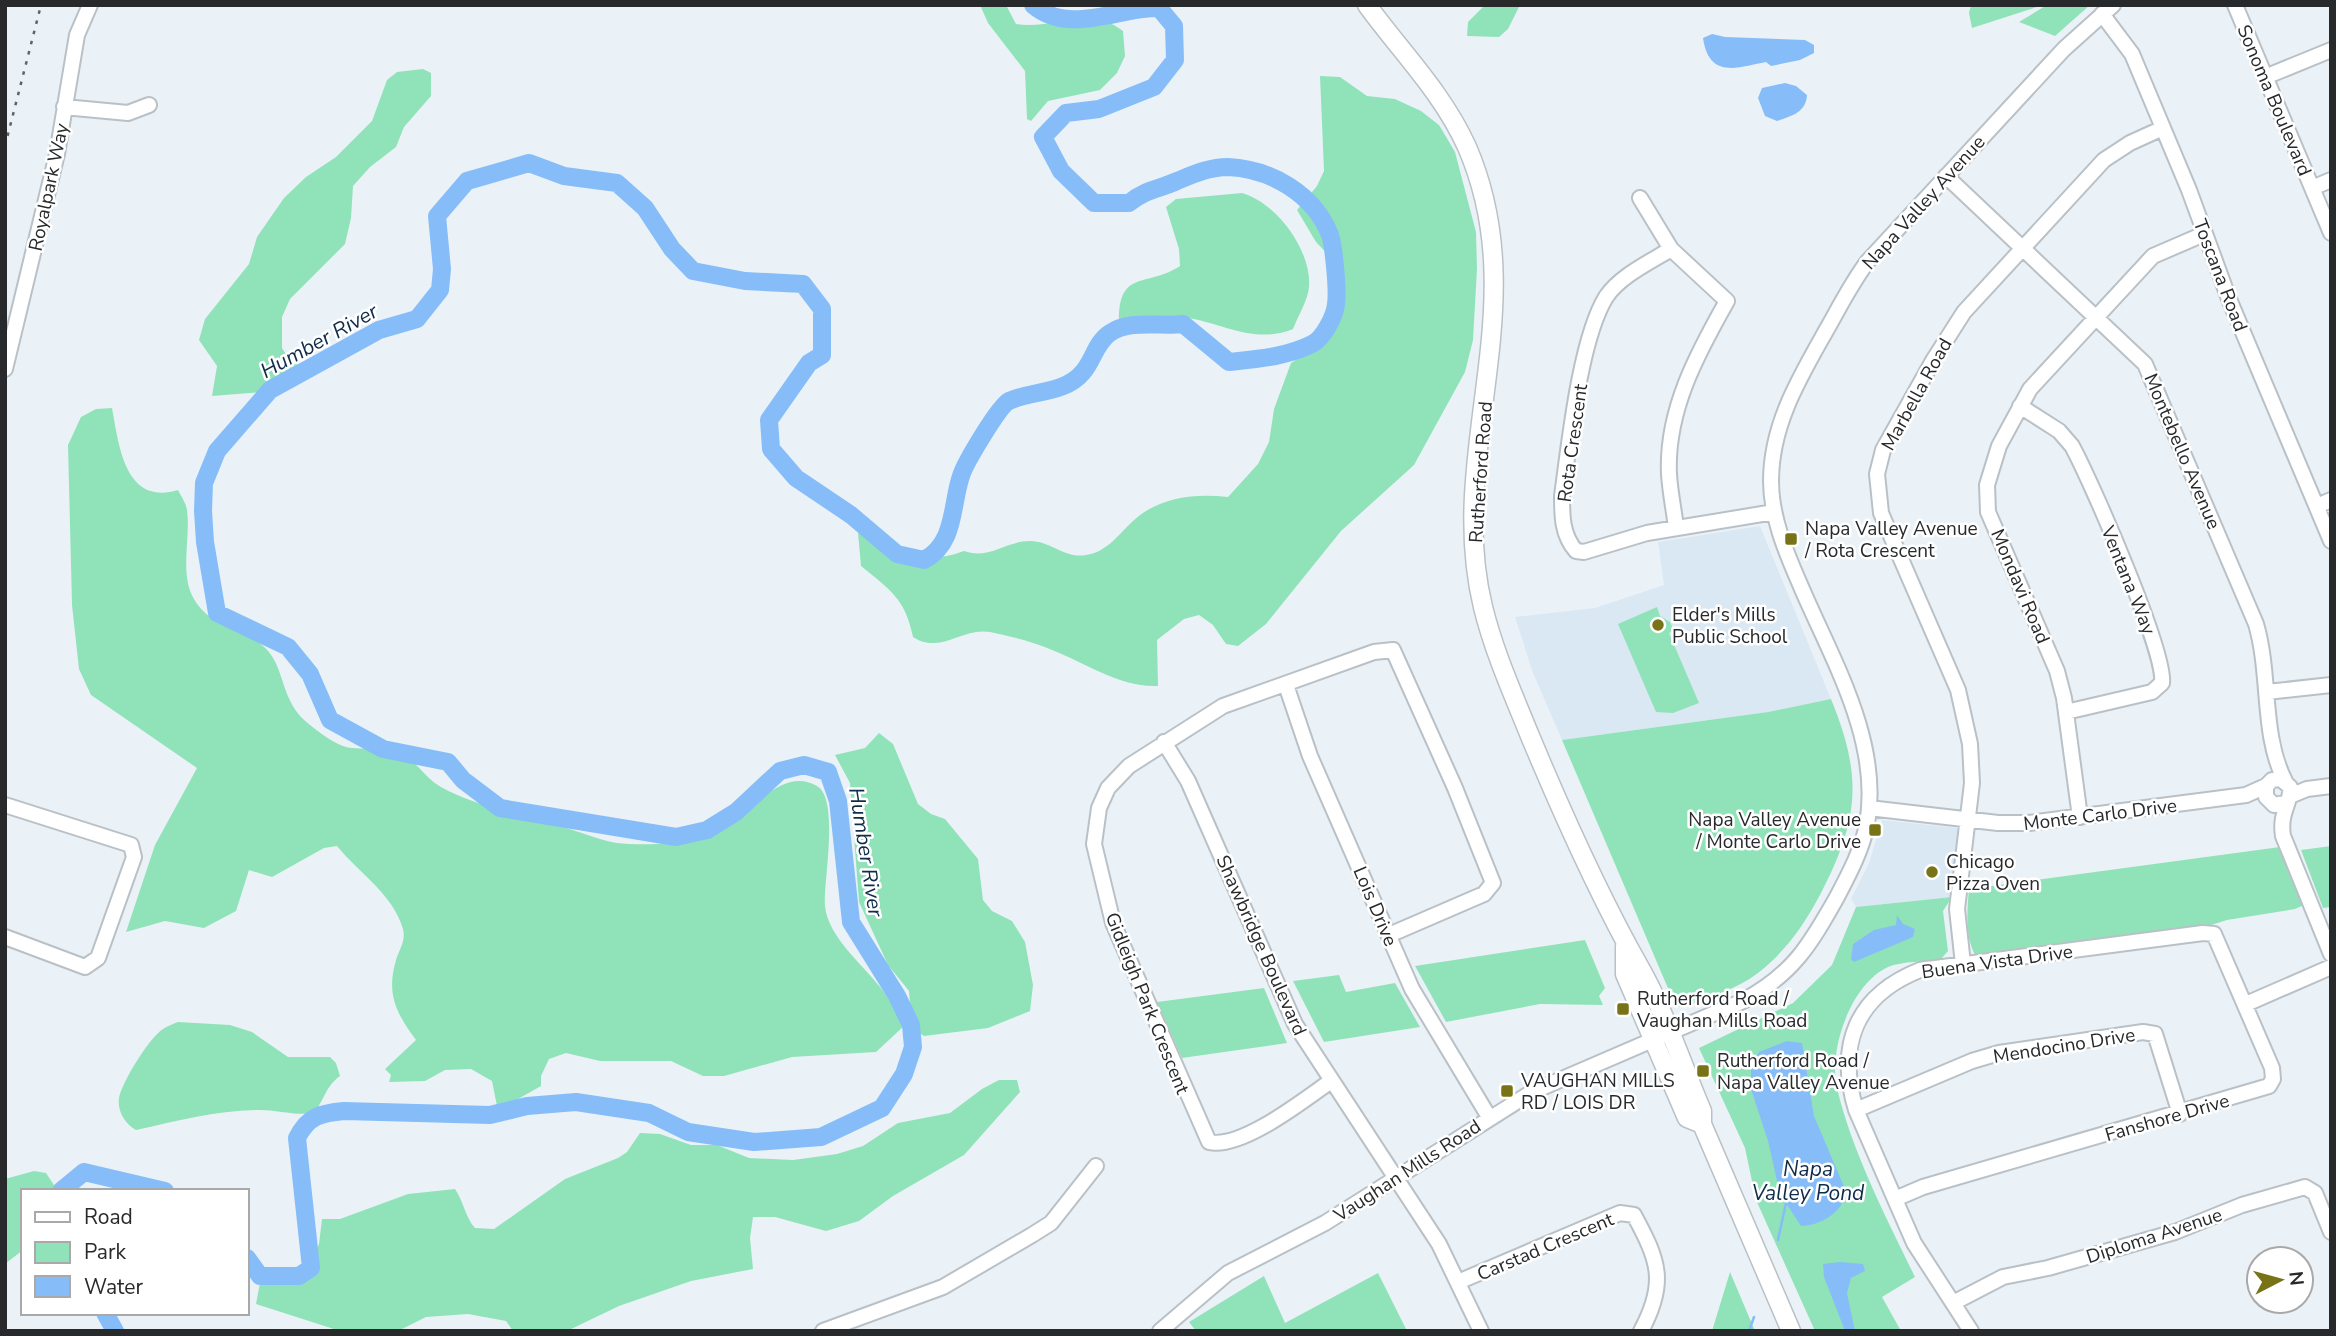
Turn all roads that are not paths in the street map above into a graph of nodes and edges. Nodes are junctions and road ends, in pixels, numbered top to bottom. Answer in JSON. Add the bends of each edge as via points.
{"nodes":[{"id":1,"x":90,"y":5,"type":"edge"},
{"id":2,"x":1367,"y":5,"type":"edge"},
{"id":3,"x":2235,"y":5,"type":"edge"},
{"id":4,"x":2108,"y":9,"type":"edge"},
{"id":5,"x":2331,"y":50,"type":"edge"},
{"id":6,"x":2265,"y":77,"type":"junction"},
{"id":7,"x":149,"y":105,"type":"dead end"},
{"id":8,"x":64,"y":107,"type":"junction"},
{"id":9,"x":2163,"y":128,"type":"junction"},
{"id":10,"x":1946,"y":176,"type":"junction"},
{"id":11,"x":2331,"y":180,"type":"edge"},
{"id":12,"x":2312,"y":188,"type":"junction"},
{"id":13,"x":1640,"y":198,"type":"dead end"},
{"id":14,"x":2331,"y":233,"type":"edge"},
{"id":15,"x":2204,"y":234,"type":"junction"},
{"id":16,"x":2023,"y":247,"type":"junction"},
{"id":17,"x":1671,"y":249,"type":"junction"},
{"id":18,"x":2097,"y":316,"type":"junction"},
{"id":19,"x":5,"y":369,"type":"edge"},
{"id":20,"x":2020,"y":405,"type":"junction"},
{"id":21,"x":2331,"y":500,"type":"edge"},
{"id":22,"x":2317,"y":506,"type":"junction"},
{"id":23,"x":1774,"y":512,"type":"junction"},
{"id":24,"x":1676,"y":527,"type":"junction"},
{"id":25,"x":2331,"y":541,"type":"edge"},
{"id":26,"x":1286,"y":685,"type":"junction"},
{"id":27,"x":2331,"y":685,"type":"edge"},
{"id":28,"x":2267,"y":692,"type":"junction"},
{"id":29,"x":2066,"y":712,"type":"junction"},
{"id":30,"x":1164,"y":742,"type":"junction"},
{"id":31,"x":2275,"y":761,"type":"junction"},
{"id":32,"x":2331,"y":786,"type":"edge"},
{"id":33,"x":2287,"y":791,"type":"junction"},
{"id":34,"x":2268,"y":793,"type":"junction"},
{"id":35,"x":5,"y":806,"type":"edge"},
{"id":36,"x":1869,"y":808,"type":"junction"},
{"id":37,"x":2080,"y":817,"type":"junction"},
{"id":38,"x":1968,"y":820,"type":"junction"},
{"id":39,"x":2281,"y":821,"type":"junction"},
{"id":40,"x":2203,"y":933,"type":"joint"},
{"id":41,"x":1389,"y":935,"type":"junction"},
{"id":42,"x":5,"y":937,"type":"edge"},
{"id":43,"x":2331,"y":954,"type":"edge"},
{"id":44,"x":1962,"y":964,"type":"junction"},
{"id":45,"x":2331,"y":967,"type":"edge"},
{"id":46,"x":2246,"y":1004,"type":"junction"},
{"id":47,"x":1661,"y":1036,"type":"junction"},
{"id":48,"x":1331,"y":1081,"type":"junction"},
{"id":49,"x":1856,"y":1110,"type":"junction"},
{"id":50,"x":2180,"y":1114,"type":"junction"},
{"id":51,"x":1489,"y":1117,"type":"junction"},
{"id":52,"x":1096,"y":1166,"type":"dead end"},
{"id":53,"x":1395,"y":1177,"type":"junction"},
{"id":54,"x":1895,"y":1199,"type":"junction"},
{"id":55,"x":2331,"y":1232,"type":"edge"},
{"id":56,"x":1458,"y":1282,"type":"junction"},
{"id":57,"x":1954,"y":1303,"type":"junction"},
{"id":58,"x":823,"y":1331,"type":"edge"},
{"id":59,"x":1160,"y":1331,"type":"edge"},
{"id":60,"x":1481,"y":1331,"type":"edge"},
{"id":61,"x":1641,"y":1331,"type":"edge"},
{"id":62,"x":1791,"y":1331,"type":"edge"},
{"id":63,"x":1971,"y":1331,"type":"edge"}],
"edges":[{"from":1,"to":8,"type":"street","name":"Royalpark Way","via":[[77,35]]},
{"from":2,"to":47,"type":"main road","name":"Rutherford Road","via":[[1443,101],[1482,188],[1496,284],[1474,518],[1483,606],[1564,820],[1625,946],[1641,969]]},
{"from":3,"to":6,"type":"street","name":"Sonoma Boulevard"},
{"from":4,"to":9,"type":"street","name":"Toscana Road"},
{"from":4,"to":10,"type":"street","name":"Napa Valley Avenue","via":[[2064,49]]},
{"from":5,"to":6,"type":"street"},
{"from":6,"to":12,"type":"street","name":"Sonoma Boulevard"},
{"from":7,"to":8,"type":"street","via":[[128,113]]},
{"from":8,"to":19,"type":"street","name":"Royalpark Way","via":[[38,239]]},
{"from":9,"to":15,"type":"street","name":"Toscana Road"},
{"from":9,"to":16,"type":"street","name":"Marbella Road","via":[[2104,160]]},
{"from":10,"to":16,"type":"street","name":"Montebello Avenue"},
{"from":10,"to":23,"type":"street","name":"Napa Valley Avenue","via":[[1862,269],[1788,402],[1773,458]]},
{"from":11,"to":12,"type":"street"},
{"from":12,"to":14,"type":"street","name":"Sonoma Boulevard"},
{"from":13,"to":17,"type":"street"},
{"from":15,"to":18,"type":"street","name":"Mondavi Road","via":[[2153,256]]},
{"from":15,"to":22,"type":"street","name":"Toscana Road"},
{"from":16,"to":18,"type":"street","name":"Montebello Avenue"},
{"from":16,"to":38,"type":"street","name":"Marbella Road","via":[[1964,312],[1941,347],[1883,450],[1877,474],[1881,513],[1958,690],[1970,744]]},
{"from":17,"to":24,"type":"street","via":[[1727,301],[1698,352],[1675,413],[1669,472]]},
{"from":17,"to":24,"type":"street","name":"Rota Crescent","via":[[1607,295],[1593,324],[1571,434],[1562,519],[1568,542],[1576,551]]},
{"from":18,"to":20,"type":"street","name":"Mondavi Road","via":[[2034,383]]},
{"from":18,"to":28,"type":"street","name":"Montebello Avenue","via":[[2135,352],[2153,378],[2256,624]]},
{"from":20,"to":29,"type":"street","name":"Mondavi Road","via":[[1998,446],[1987,485],[1988,512],[2057,671]]},
{"from":20,"to":29,"type":"street","name":"Ventana Way","via":[[2059,431],[2072,446],[2148,625],[2163,676],[2161,685],[2151,692]]},
{"from":21,"to":22,"type":"street"},
{"from":22,"to":25,"type":"street","name":"Toscana Road"},
{"from":23,"to":24,"type":"street","name":"Rota Crescent"},
{"from":23,"to":36,"type":"street","name":"Napa Valley Avenue","via":[[1861,732]]},
{"from":26,"to":30,"type":"street","name":"Gidleigh Park Crescent","via":[[1223,706]]},
{"from":26,"to":41,"type":"street","name":"Lois Drive","via":[[1310,756]]},
{"from":26,"to":41,"type":"street","name":"Gidleigh Park Crescent","via":[[1374,652],[1393,650],[1493,876],[1491,889],[1484,894]]},
{"from":27,"to":28,"type":"street"},
{"from":28,"to":31,"type":"street","name":"Montebello Avenue"},
{"from":29,"to":37,"type":"street","name":"Mondavi Road"},
{"from":30,"to":48,"type":"street","name":"Shawbridge Boulevard","via":[[1188,781],[1295,1024]]},
{"from":30,"to":48,"type":"street","name":"Gidleigh Park Crescent","via":[[1124,769],[1108,788],[1098,808],[1094,844],[1113,923],[1204,1136],[1209,1142],[1221,1143],[1249,1132]]},
{"from":31,"to":33,"type":"street","name":"Montebello Avenue"},
{"from":31,"to":34,"type":"street","name":"Montebello Avenue"},
{"from":32,"to":33,"type":"street"},
{"from":33,"to":34,"type":"street","via":[[2278,805]]},
{"from":33,"to":34,"type":"street","via":[[2276,779]]},
{"from":33,"to":39,"type":"street"},
{"from":34,"to":37,"type":"street","name":"Monte Carlo Drive"},
{"from":34,"to":39,"type":"street"},
{"from":35,"to":42,"type":"street","via":[[131,845],[134,858],[98,958],[85,967]]},
{"from":36,"to":38,"type":"street","name":"Monte Carlo Drive"},
{"from":36,"to":47,"type":"street","name":"Napa Valley Avenue","via":[[1857,856],[1802,956],[1766,988]]},
{"from":37,"to":38,"type":"street","name":"Monte Carlo Drive","via":[[2013,824]]},
{"from":38,"to":44,"type":"street","name":"Marbella Road","via":[[1957,909]]},
{"from":39,"to":43,"type":"street","via":[[2288,850]]},
{"from":40,"to":44,"type":"street","name":"Buena Vista Drive"},
{"from":40,"to":46,"type":"street","name":"Fanshore Drive","via":[[2214,934],[2221,944]]},
{"from":41,"to":51,"type":"street","name":"Lois Drive","via":[[1415,995]]},
{"from":44,"to":49,"type":"street","name":"Buena Vista Drive","via":[[1911,973],[1893,980],[1871,999],[1856,1023],[1850,1046],[1848,1077]]},
{"from":45,"to":46,"type":"street"},
{"from":46,"to":50,"type":"street","name":"Fanshore Drive","via":[[2274,1073],[2269,1086]]},
{"from":47,"to":51,"type":"street","name":"Vaughan Mills Road","via":[[1542,1087]]},
{"from":47,"to":62,"type":"main road","name":"Rutherford Road","via":[[1702,1111],[1702,1124]]},
{"from":48,"to":53,"type":"street","name":"Shawbridge Boulevard"},
{"from":49,"to":50,"type":"street","name":"Mendocino Drive","via":[[1999,1053],[2143,1031],[2155,1034],[2161,1045]]},
{"from":49,"to":54,"type":"street","name":"Buena Vista Drive"},
{"from":50,"to":54,"type":"street","name":"Fanshore Drive","via":[[1993,1166]]},
{"from":51,"to":53,"type":"street","name":"Vaughan Mills Road"},
{"from":52,"to":58,"type":"street","via":[[1051,1223],[1032,1235],[943,1287]]},
{"from":53,"to":56,"type":"street","name":"Shawbridge Boulevard"},
{"from":53,"to":59,"type":"street","name":"Vaughan Mills Road","via":[[1325,1223],[1228,1273]]},
{"from":54,"to":57,"type":"street","name":"Buena Vista Drive","via":[[1914,1243]]},
{"from":55,"to":57,"type":"street","name":"Diploma Avenue","via":[[2315,1193],[2305,1187],[2242,1205],[2175,1232],[2003,1276]]},
{"from":56,"to":60,"type":"street","name":"Shawbridge Boulevard"},
{"from":56,"to":61,"type":"street","name":"Carstad Crescent","via":[[1620,1213],[1634,1215],[1653,1251],[1658,1278],[1655,1306]]},
{"from":57,"to":63,"type":"street","name":"Buena Vista Drive"}]}
